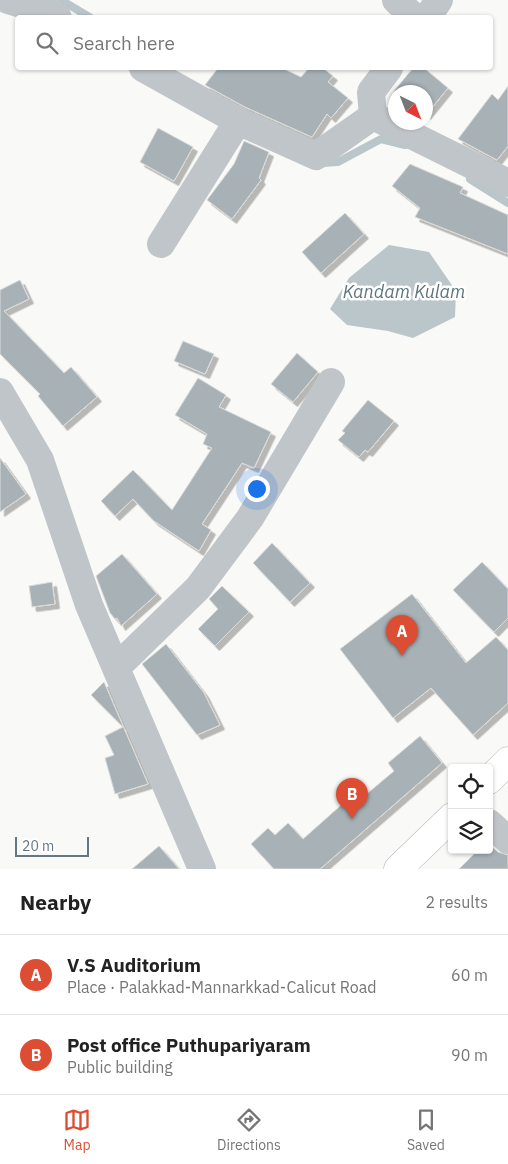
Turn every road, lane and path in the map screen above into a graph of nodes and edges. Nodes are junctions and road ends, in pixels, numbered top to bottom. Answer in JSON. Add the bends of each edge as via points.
{"nodes":[{"id":1,"x":396,"y":0,"type":"edge"},
{"id":2,"x":439,"y":0,"type":"edge"},
{"id":3,"x":21,"y":2,"type":"edge"},
{"id":4,"x":51,"y":15,"type":"edge"},
{"id":5,"x":412,"y":15,"type":"edge"},
{"id":6,"x":429,"y":15,"type":"edge"},
{"id":7,"x":147,"y":70,"type":"edge"},
{"id":8,"x":388,"y":70,"type":"edge"},
{"id":9,"x":373,"y":116,"type":"junction"},
{"id":10,"x":238,"y":121,"type":"junction"},
{"id":11,"x":508,"y":183,"type":"edge"},
{"id":12,"x":161,"y":244,"type":"dead end"},
{"id":13,"x":331,"y":382,"type":"dead end"},
{"id":14,"x":0,"y":392,"type":"edge"},
{"id":15,"x":116,"y":667,"type":"junction"},
{"id":16,"x":508,"y":761,"type":"edge"},
{"id":17,"x":493,"y":776,"type":"edge"},
{"id":18,"x":448,"y":821,"type":"edge"},
{"id":19,"x":493,"y":827,"type":"edge"},
{"id":20,"x":508,"y":840,"type":"edge"},
{"id":21,"x":202,"y":869,"type":"edge"},
{"id":22,"x":398,"y":869,"type":"edge"}],
"edges":[{"from":1,"to":5,"type":"street"},
{"from":2,"to":6,"type":"street"},
{"from":3,"to":4,"type":"street"},
{"from":7,"to":10,"type":"street"},
{"from":8,"to":9,"type":"street","via":[[371,92]]},
{"from":9,"to":10,"type":"street","via":[[316,156]]},
{"from":9,"to":11,"type":"street"},
{"from":10,"to":12,"type":"street"},
{"from":13,"to":15,"type":"street","via":[[250,518],[198,588]]},
{"from":14,"to":15,"type":"street","via":[[40,460],[90,605]]},
{"from":15,"to":21,"type":"street"},
{"from":16,"to":17,"type":"highway"},
{"from":18,"to":22,"type":"highway"},
{"from":19,"to":20,"type":"street"}]}
